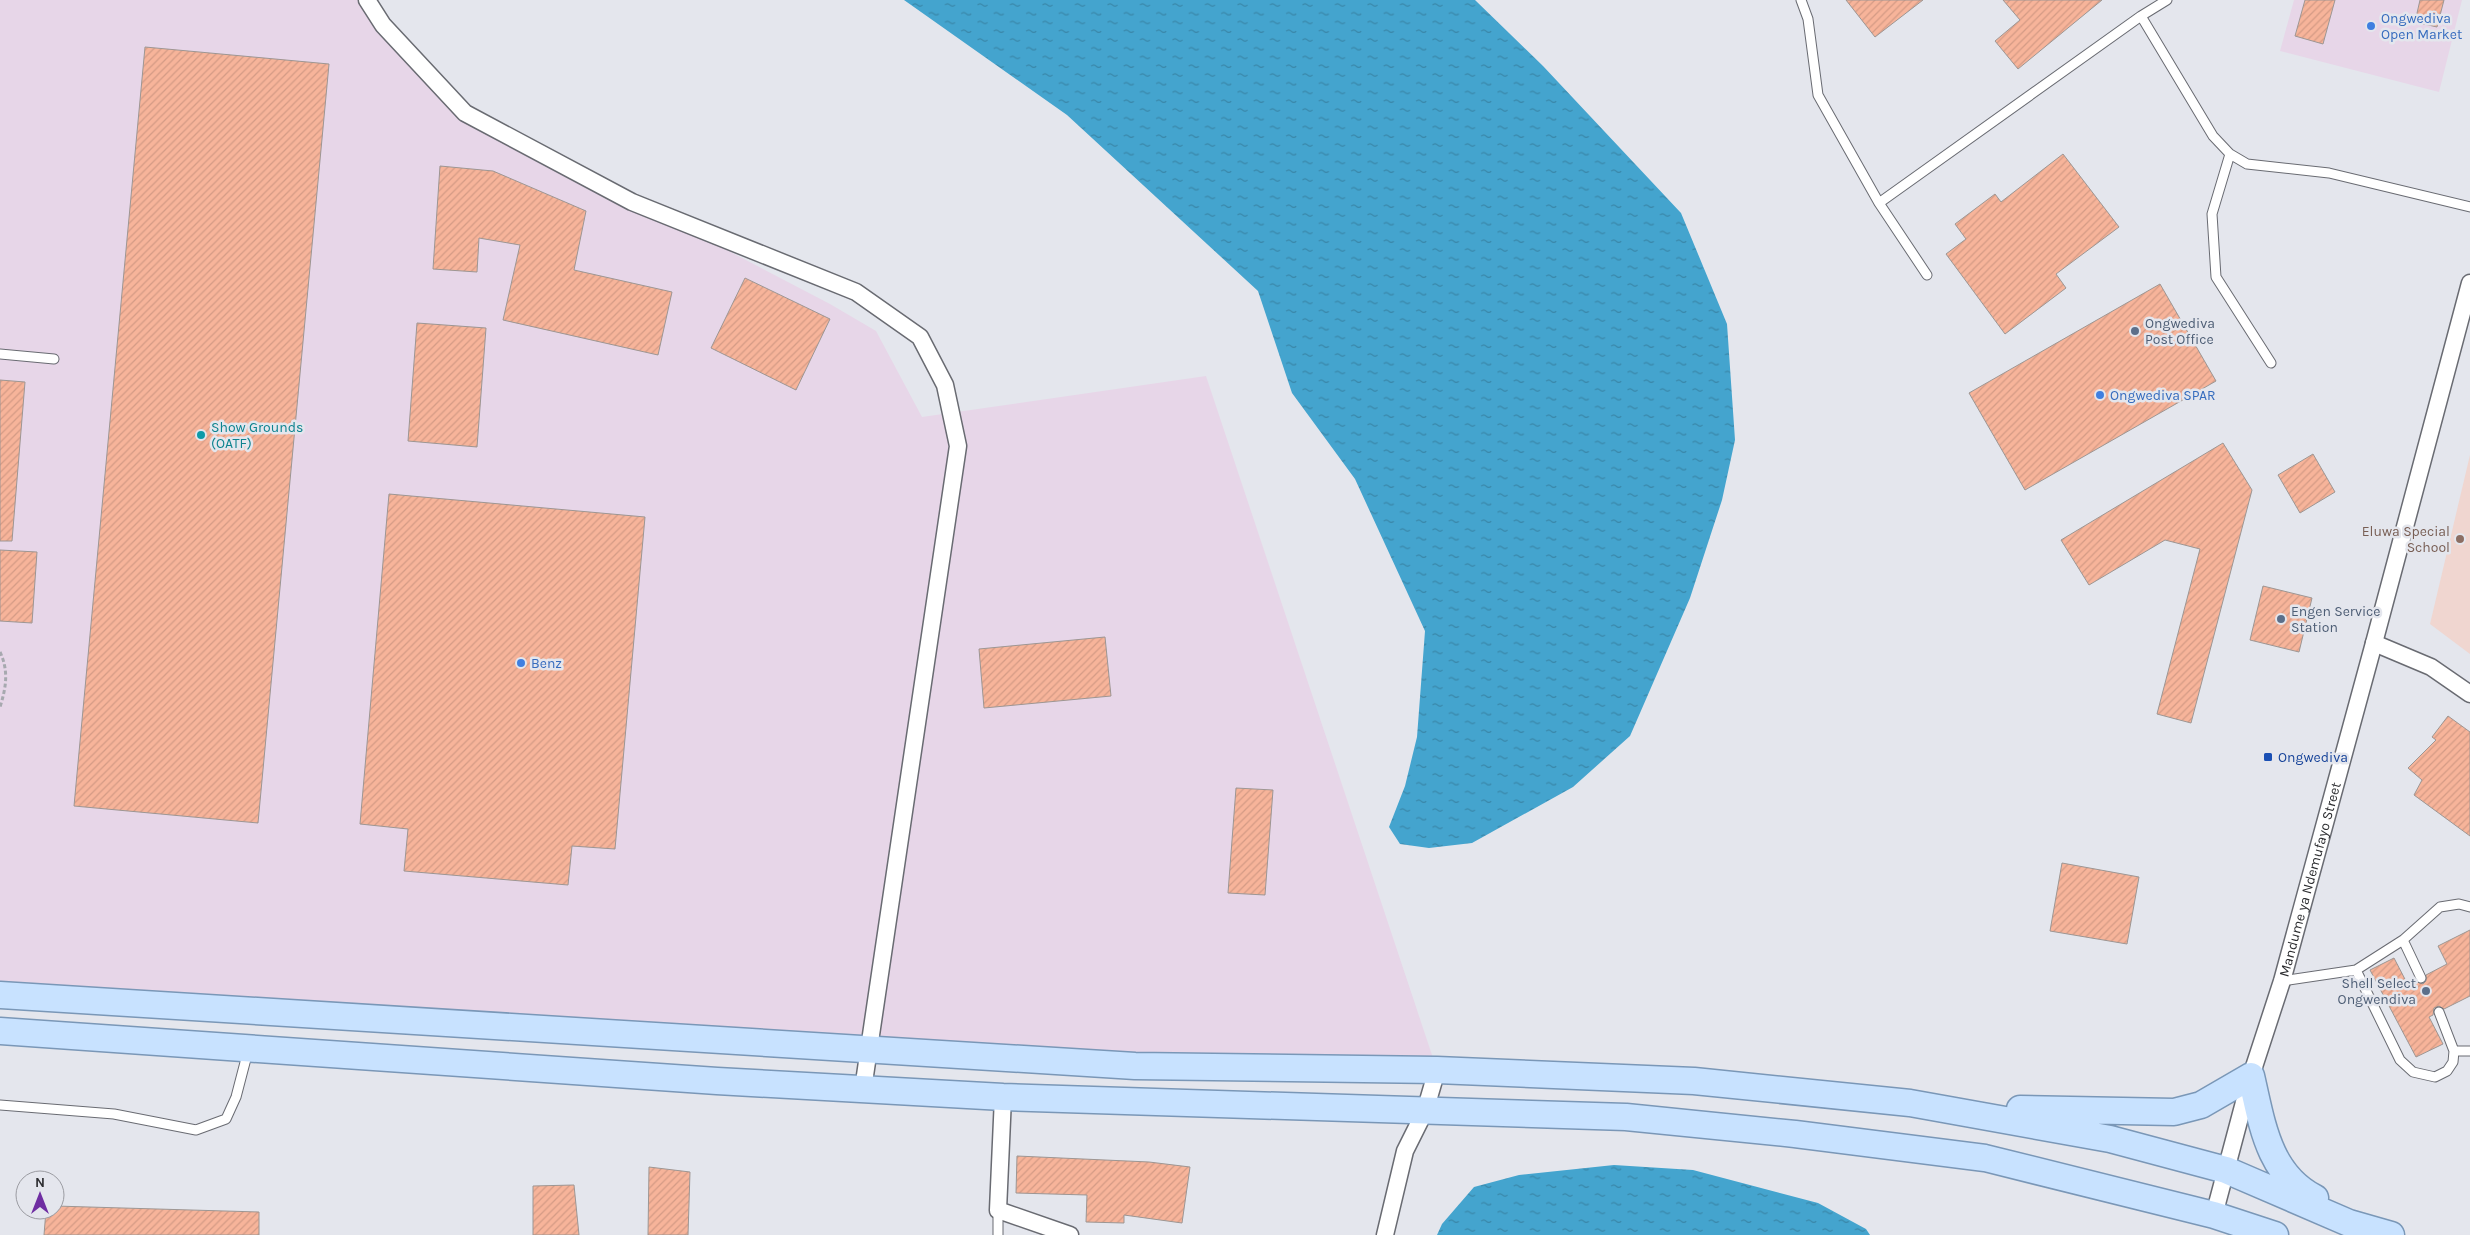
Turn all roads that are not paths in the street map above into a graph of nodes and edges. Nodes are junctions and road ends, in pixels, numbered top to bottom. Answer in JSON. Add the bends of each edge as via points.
{"nodes":[{"id":1,"x":366,"y":0,"type":"edge"},
{"id":2,"x":1801,"y":0,"type":"edge"},
{"id":3,"x":2167,"y":0,"type":"edge"},
{"id":4,"x":2141,"y":16,"type":"junction"},
{"id":5,"x":2230,"y":154,"type":"junction"},
{"id":6,"x":1879,"y":203,"type":"junction"},
{"id":7,"x":2470,"y":207,"type":"edge"},
{"id":8,"x":1927,"y":275,"type":"dead end"},
{"id":9,"x":2470,"y":283,"type":"edge"},
{"id":10,"x":0,"y":354,"type":"edge"},
{"id":11,"x":54,"y":359,"type":"dead end"},
{"id":12,"x":2272,"y":363,"type":"dead end"},
{"id":13,"x":2374,"y":643,"type":"junction"},
{"id":14,"x":2470,"y":694,"type":"edge"},
{"id":15,"x":2470,"y":906,"type":"edge"},
{"id":16,"x":2404,"y":940,"type":"junction"},
{"id":17,"x":2356,"y":970,"type":"junction"},
{"id":18,"x":2421,"y":978,"type":"dead end"},
{"id":19,"x":2282,"y":981,"type":"junction"},
{"id":20,"x":0,"y":995,"type":"edge"},
{"id":21,"x":2439,"y":1012,"type":"dead end"},
{"id":22,"x":282,"y":1013,"type":"junction"},
{"id":23,"x":0,"y":1032,"type":"edge"},
{"id":24,"x":249,"y":1050,"type":"junction"},
{"id":25,"x":870,"y":1050,"type":"junction"},
{"id":26,"x":2454,"y":1051,"type":"junction"},
{"id":27,"x":2470,"y":1051,"type":"edge"},
{"id":28,"x":277,"y":1052,"type":"junction"},
{"id":29,"x":1436,"y":1070,"type":"junction"},
{"id":30,"x":2251,"y":1076,"type":"junction"},
{"id":31,"x":863,"y":1088,"type":"junction"},
{"id":32,"x":1003,"y":1097,"type":"junction"},
{"id":33,"x":1910,"y":1103,"type":"junction"},
{"id":34,"x":0,"y":1105,"type":"edge"},
{"id":35,"x":1425,"y":1111,"type":"junction"},
{"id":36,"x":2226,"y":1170,"type":"junction"},
{"id":37,"x":998,"y":1210,"type":"junction"},
{"id":38,"x":2214,"y":1215,"type":"junction"},
{"id":39,"x":2384,"y":1233,"type":"edge"},
{"id":40,"x":998,"y":1235,"type":"edge"},
{"id":41,"x":1070,"y":1235,"type":"edge"},
{"id":42,"x":1385,"y":1235,"type":"edge"},
{"id":43,"x":2275,"y":1235,"type":"edge"}],
"edges":[{"from":1,"to":25,"type":"street","via":[[383,25],[465,113],[632,202],[856,292],[920,337],[945,385],[958,446]]},
{"from":2,"to":6,"type":"lane","via":[[1808,20],[1818,95]]},
{"from":3,"to":4,"type":"lane"},
{"from":4,"to":5,"type":"lane","via":[[2212,136]]},
{"from":4,"to":6,"type":"lane"},
{"from":5,"to":7,"type":"lane","via":[[2247,164],[2329,173]]},
{"from":5,"to":12,"type":"lane","via":[[2212,214],[2216,277]]},
{"from":6,"to":8,"type":"lane"},
{"from":9,"to":13,"type":"street","name":"Mandume ya Ndemufayo Street"},
{"from":10,"to":11,"type":"lane"},
{"from":13,"to":14,"type":"street","via":[[2432,667]]},
{"from":13,"to":19,"type":"street","name":"Mandume ya Ndemufayo Street"},
{"from":15,"to":16,"type":"lane","via":[[2459,904],[2440,908]]},
{"from":16,"to":17,"type":"lane"},
{"from":16,"to":18,"type":"lane"},
{"from":17,"to":19,"type":"lane"},
{"from":17,"to":26,"type":"lane","via":[[2400,1060],[2413,1072],[2435,1076],[2447,1071],[2453,1062]]},
{"from":19,"to":30,"type":"street","name":"Mandume ya Ndemufayo Street"},
{"from":20,"to":22,"type":"main road"},
{"from":21,"to":26,"type":"lane"},
{"from":22,"to":25,"type":"main road"},
{"from":22,"to":28,"type":"main road"},
{"from":23,"to":24,"type":"main road"},
{"from":24,"to":28,"type":"main road"},
{"from":24,"to":34,"type":"lane","via":[[236,1097],[226,1119],[196,1130],[114,1114]]},
{"from":25,"to":29,"type":"main road","via":[[1135,1066]]},
{"from":25,"to":31,"type":"street"},
{"from":26,"to":27,"type":"lane"},
{"from":28,"to":31,"type":"main road"},
{"from":29,"to":33,"type":"main road","via":[[1694,1081]]},
{"from":29,"to":35,"type":"street"},
{"from":30,"to":33,"type":"main road","via":[[2201,1105],[2174,1112],[2064,1111]]},
{"from":30,"to":36,"type":"street","name":"Mandume ya Ndemufayo Street"},
{"from":30,"to":39,"type":"main road","via":[[2265,1135],[2278,1167],[2309,1195]]},
{"from":31,"to":32,"type":"main road"},
{"from":32,"to":35,"type":"main road"},
{"from":32,"to":37,"type":"street"},
{"from":33,"to":36,"type":"main road","via":[[2110,1139]]},
{"from":35,"to":38,"type":"main road","via":[[1626,1117],[1985,1158]]},
{"from":35,"to":42,"type":"street","via":[[1405,1151]]},
{"from":36,"to":38,"type":"street","name":"Mandume ya Ndemufayo Street"},
{"from":36,"to":39,"type":"main road","via":[[2349,1223]]},
{"from":37,"to":40,"type":"lane"},
{"from":37,"to":41,"type":"street"},
{"from":38,"to":43,"type":"main road"}]}
